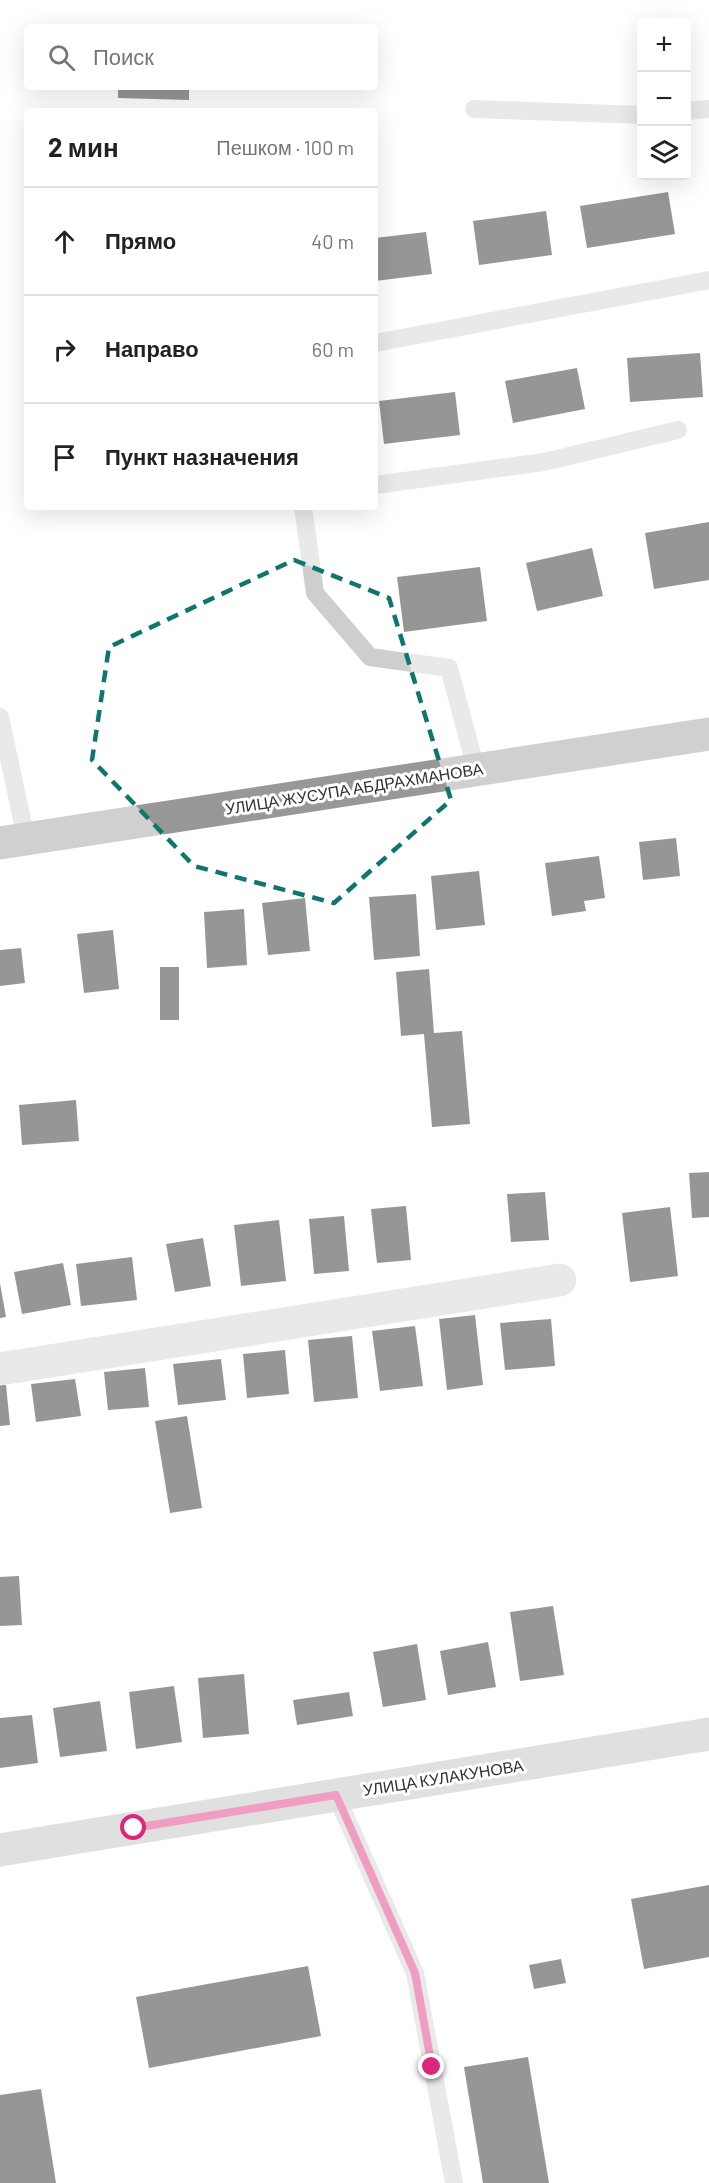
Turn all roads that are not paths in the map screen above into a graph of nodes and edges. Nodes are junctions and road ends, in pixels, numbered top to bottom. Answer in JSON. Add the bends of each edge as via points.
{"nodes":[{"id":1,"x":474,"y":109,"type":"dead end"},
{"id":2,"x":709,"y":109,"type":"edge"},
{"id":3,"x":691,"y":111,"type":"edge"},
{"id":4,"x":637,"y":115,"type":"edge"},
{"id":5,"x":709,"y":280,"type":"edge"},
{"id":6,"x":378,"y":341,"type":"edge"},
{"id":7,"x":678,"y":430,"type":"dead end"},
{"id":8,"x":378,"y":485,"type":"edge"},
{"id":9,"x":303,"y":510,"type":"edge"},
{"id":10,"x":0,"y":717,"type":"edge"},
{"id":11,"x":709,"y":734,"type":"edge"},
{"id":12,"x":476,"y":769,"type":"junction"},
{"id":13,"x":13,"y":841,"type":"edge"},
{"id":14,"x":560,"y":1280,"type":"dead end"},
{"id":15,"x":0,"y":1369,"type":"edge"},
{"id":16,"x":709,"y":1734,"type":"edge"},
{"id":17,"x":336,"y":1795,"type":"junction"},
{"id":18,"x":0,"y":1850,"type":"edge"},
{"id":19,"x":454,"y":2183,"type":"edge"}],
"edges":[{"from":1,"to":4,"type":"lane"},
{"from":2,"to":3,"type":"lane"},
{"from":5,"to":6,"type":"lane"},
{"from":7,"to":8,"type":"lane","via":[[544,462]]},
{"from":9,"to":12,"type":"lane","via":[[315,593],[370,657],[449,668]]},
{"from":10,"to":13,"type":"lane"},
{"from":11,"to":12,"type":"highway","name":"УЛИЦА ЖУСУПА АБДРАХМАНОВА"},
{"from":12,"to":13,"type":"highway","name":"УЛИЦА ЖУСУПА АБДРАХМАНОВА"},
{"from":14,"to":15,"type":"street"},
{"from":16,"to":17,"type":"street","name":"УЛИЦА КУЛАКУНОВА"},
{"from":17,"to":18,"type":"street","name":"УЛИЦА КУЛАКУНОВА"},
{"from":17,"to":19,"type":"lane","via":[[415,1973]]}]}
